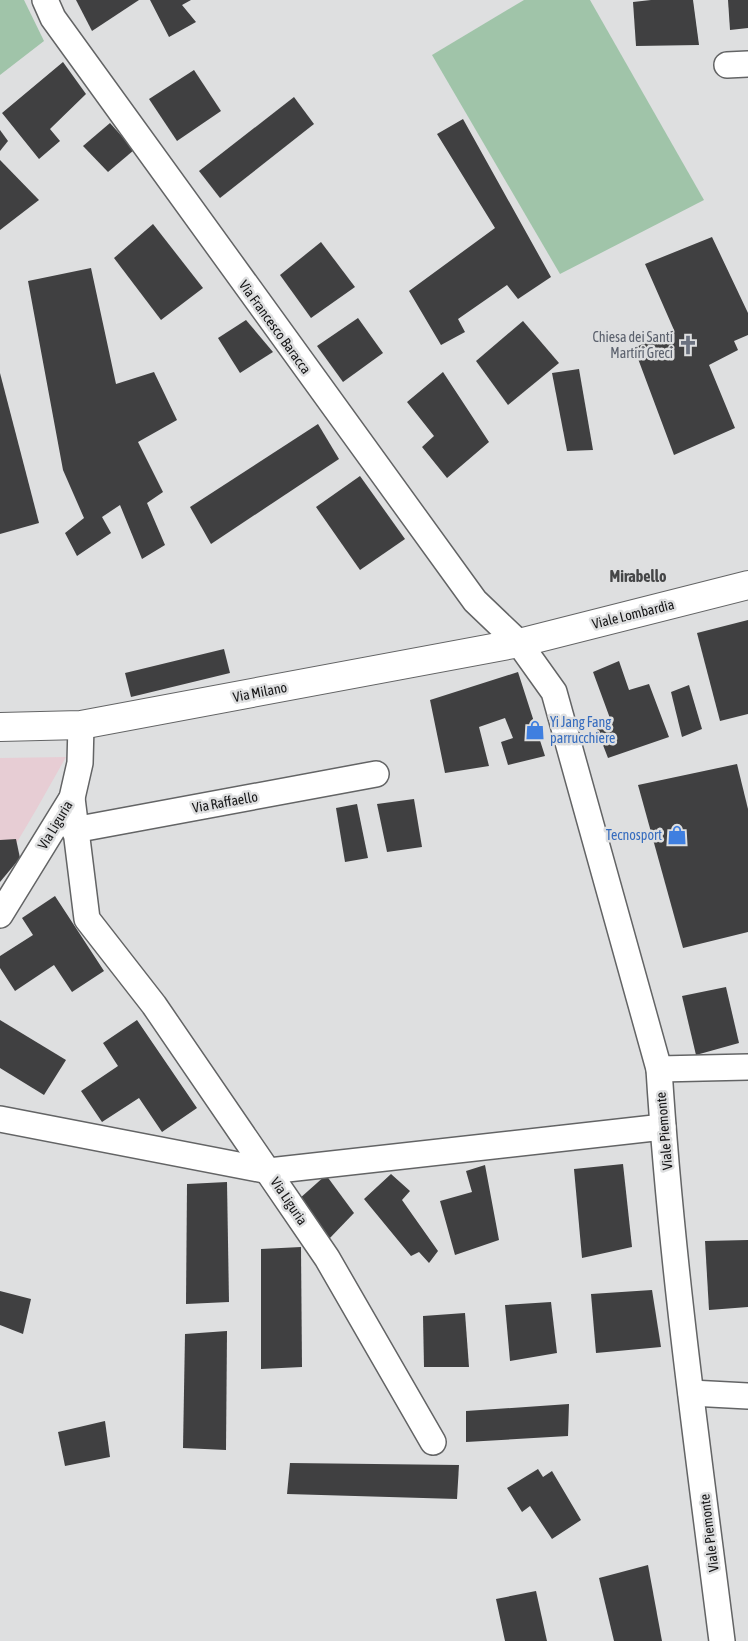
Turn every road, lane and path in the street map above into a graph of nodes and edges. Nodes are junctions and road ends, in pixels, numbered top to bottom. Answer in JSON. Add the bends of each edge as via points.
{"nodes":[{"id":1,"x":45,"y":0,"type":"edge"},
{"id":2,"x":748,"y":585,"type":"edge"},
{"id":3,"x":519,"y":643,"type":"junction"},
{"id":4,"x":81,"y":725,"type":"junction"},
{"id":5,"x":0,"y":727,"type":"edge"},
{"id":6,"x":376,"y":774,"type":"dead end"},
{"id":7,"x":72,"y":798,"type":"junction"},
{"id":8,"x":74,"y":830,"type":"junction"},
{"id":9,"x":0,"y":915,"type":"edge"},
{"id":10,"x":748,"y":1067,"type":"edge"},
{"id":11,"x":660,"y":1069,"type":"junction"},
{"id":12,"x":0,"y":1119,"type":"edge"},
{"id":13,"x":663,"y":1127,"type":"junction"},
{"id":14,"x":269,"y":1171,"type":"junction"},
{"id":15,"x":691,"y":1394,"type":"junction"},
{"id":16,"x":748,"y":1396,"type":"edge"},
{"id":17,"x":433,"y":1442,"type":"dead end"},
{"id":18,"x":722,"y":1641,"type":"edge"}],
"edges":[{"from":1,"to":3,"type":"street","name":"Via Francesco Baracca","via":[[53,18],[156,163],[475,602]]},
{"from":2,"to":3,"type":"main road","name":"Viale Lombardia"},
{"from":3,"to":4,"type":"main road","name":"Via Milano"},
{"from":3,"to":11,"type":"street","name":"Viale Piemonte","via":[[554,692]]},
{"from":4,"to":5,"type":"main road","name":"Via Milano"},
{"from":4,"to":7,"type":"street","name":"Via Liguria","via":[[80,763]]},
{"from":6,"to":8,"type":"street","name":"Via Raffaello"},
{"from":7,"to":8,"type":"street"},
{"from":7,"to":9,"type":"street","name":"Via Liguria"},
{"from":8,"to":14,"type":"street","via":[[86,918],[154,1005]]},
{"from":10,"to":11,"type":"street"},
{"from":11,"to":13,"type":"street","name":"Viale Piemonte"},
{"from":12,"to":14,"type":"street","name":"Via Liguria"},
{"from":13,"to":14,"type":"street"},
{"from":13,"to":15,"type":"street","name":"Viale Piemonte"},
{"from":14,"to":17,"type":"street","name":"Via Liguria","via":[[327,1258]]},
{"from":15,"to":16,"type":"street"},
{"from":15,"to":18,"type":"street","name":"Viale Piemonte"}]}
